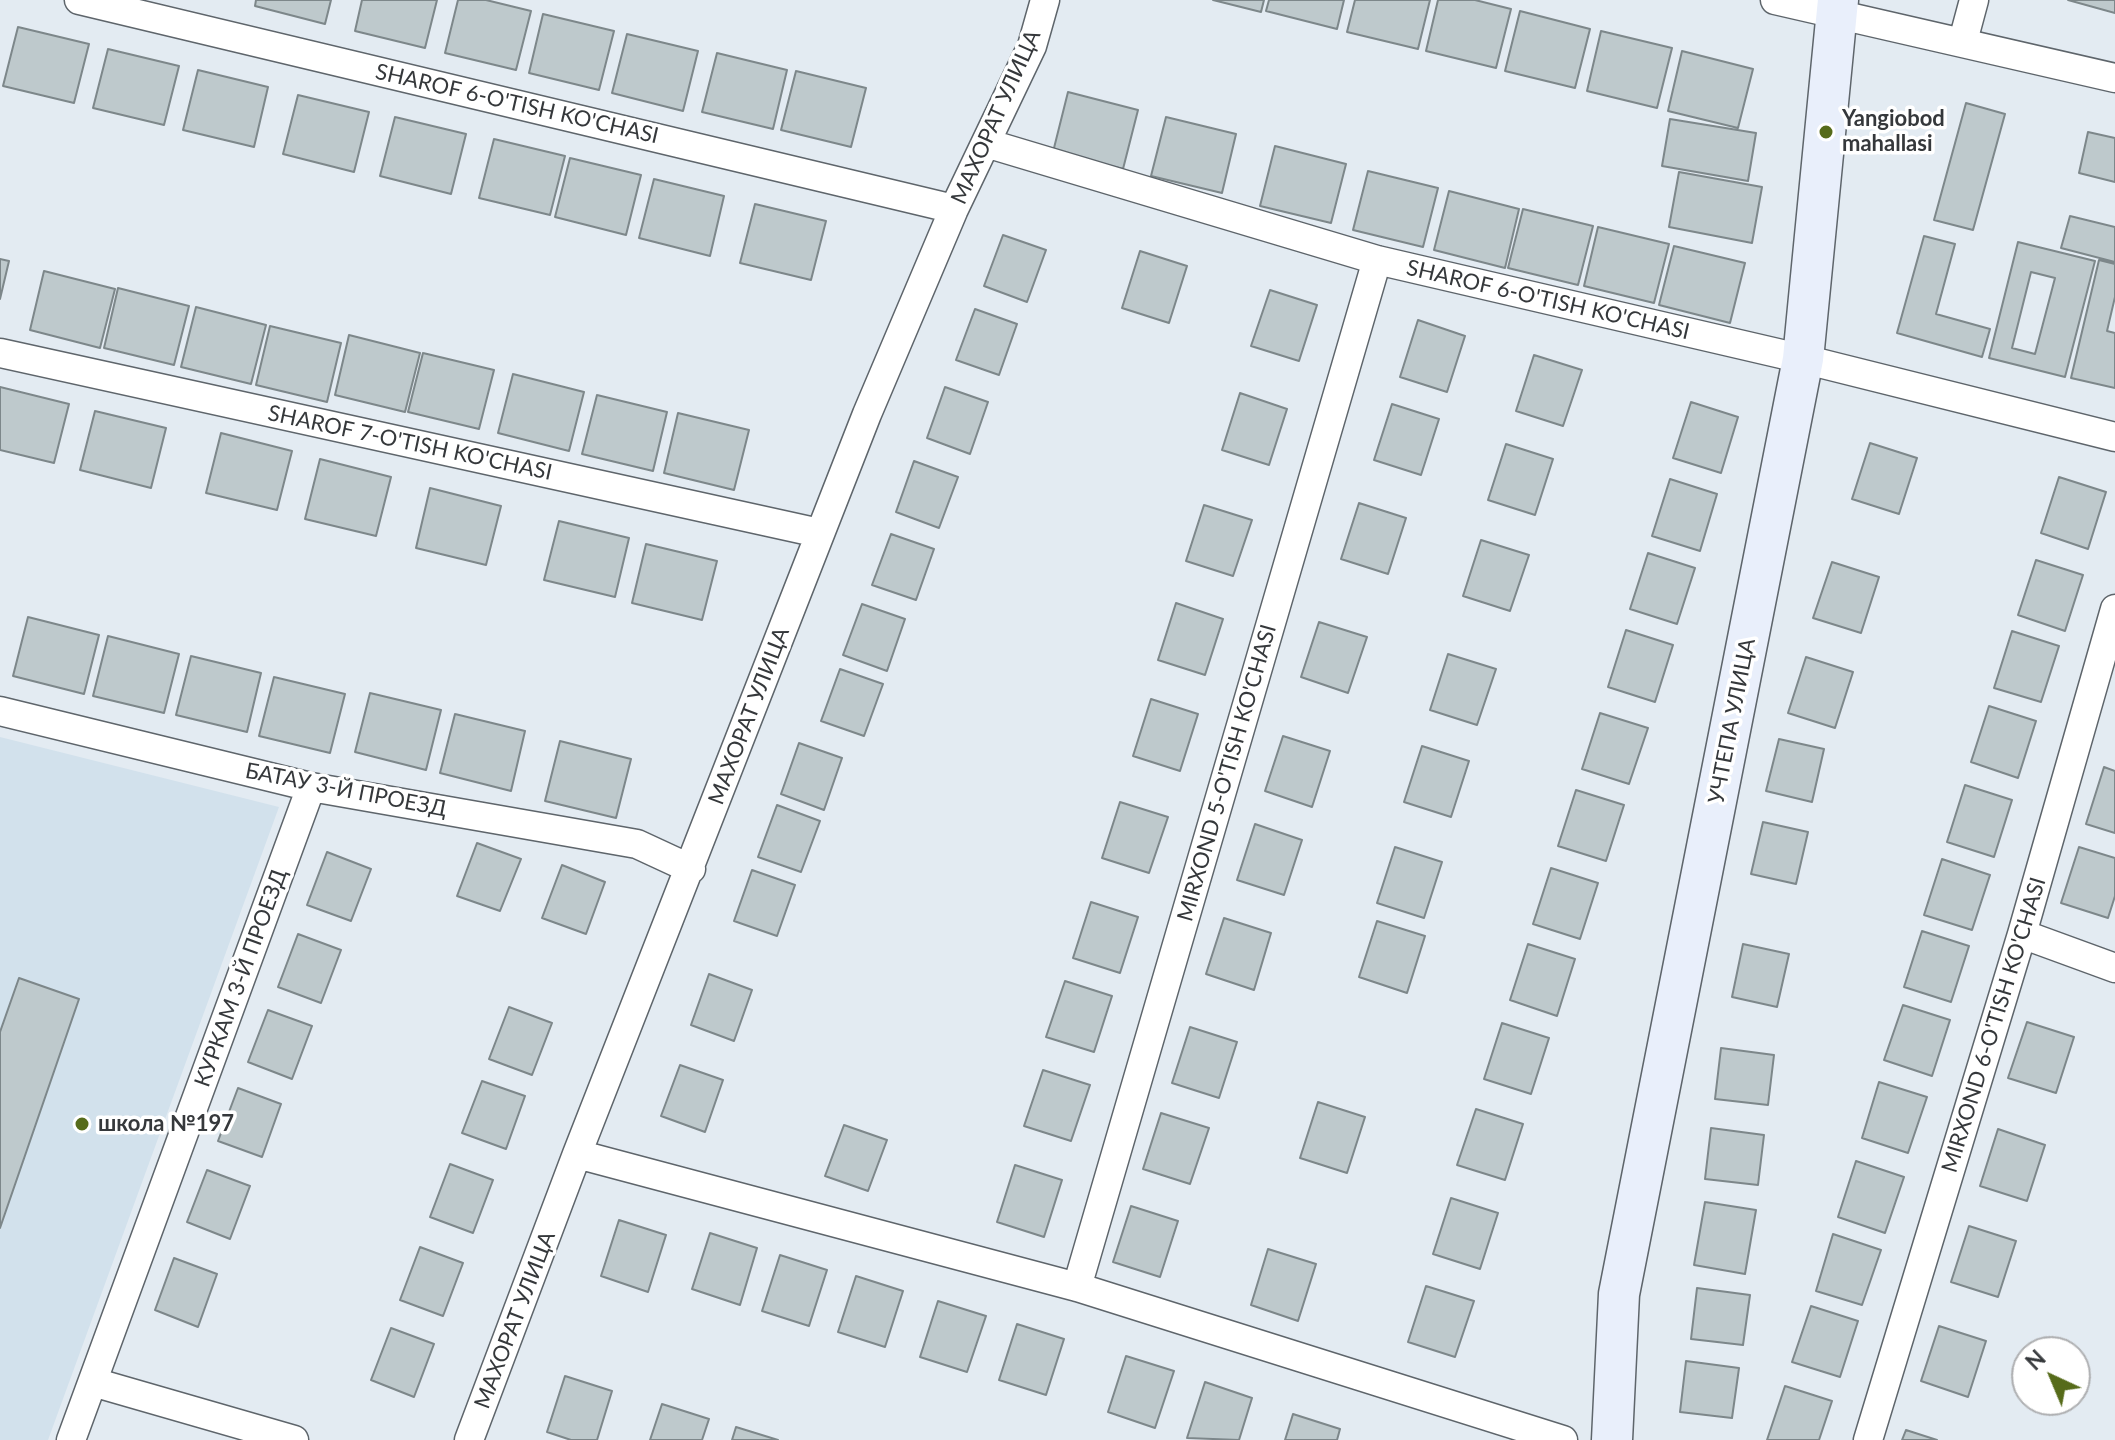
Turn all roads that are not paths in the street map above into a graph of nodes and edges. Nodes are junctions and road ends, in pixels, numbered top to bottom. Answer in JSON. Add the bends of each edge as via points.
{"nodes":[{"id":1,"x":79,"y":0,"type":"edge"},
{"id":2,"x":1045,"y":0,"type":"edge"},
{"id":3,"x":1775,"y":0,"type":"edge"},
{"id":4,"x":1974,"y":0,"type":"edge"},
{"id":5,"x":1837,"y":7,"type":"edge"},
{"id":6,"x":1963,"y":41,"type":"junction"},
{"id":7,"x":2115,"y":78,"type":"edge"},
{"id":8,"x":986,"y":143,"type":"junction"},
{"id":9,"x":954,"y":209,"type":"junction"},
{"id":10,"x":1377,"y":260,"type":"junction"},
{"id":11,"x":0,"y":353,"type":"edge"},
{"id":12,"x":1803,"y":359,"type":"junction"},
{"id":13,"x":2115,"y":437,"type":"edge"},
{"id":14,"x":819,"y":533,"type":"junction"},
{"id":15,"x":2115,"y":609,"type":"edge"},
{"id":16,"x":0,"y":711,"type":"edge"},
{"id":17,"x":311,"y":787,"type":"junction"},
{"id":18,"x":691,"y":869,"type":"junction"},
{"id":19,"x":2022,"y":934,"type":"junction"},
{"id":20,"x":2115,"y":968,"type":"edge"},
{"id":21,"x":577,"y":1154,"type":"junction"},
{"id":22,"x":1077,"y":1287,"type":"junction"},
{"id":23,"x":93,"y":1382,"type":"junction"},
{"id":24,"x":71,"y":1440,"type":"edge"},
{"id":25,"x":294,"y":1440,"type":"edge"},
{"id":26,"x":469,"y":1440,"type":"edge"},
{"id":27,"x":1563,"y":1440,"type":"edge"},
{"id":28,"x":1612,"y":1440,"type":"edge"},
{"id":29,"x":1868,"y":1440,"type":"edge"}],
"edges":[{"from":1,"to":9,"type":"street","name":"SHAROF 6-O'TISH KO'CHASI"},
{"from":2,"to":8,"type":"street","name":"МАХОРАТ УЛИЦА","via":[[1032,46]]},
{"from":3,"to":5,"type":"street"},
{"from":4,"to":6,"type":"street"},
{"from":5,"to":6,"type":"street"},
{"from":5,"to":12,"type":"street","name":"УЧТЕПА УЛИЦА"},
{"from":6,"to":7,"type":"street"},
{"from":8,"to":9,"type":"street","name":"МАХОРАТ УЛИЦА"},
{"from":8,"to":10,"type":"street","name":"SHAROF 6-O'TISH KO'CHASI"},
{"from":9,"to":14,"type":"street","name":"МАХОРАТ УЛИЦА"},
{"from":10,"to":12,"type":"street","name":"SHAROF 6-O'TISH KO'CHASI"},
{"from":10,"to":22,"type":"street","name":"MIRXOND 5-O'TISH KO'CHASI"},
{"from":11,"to":14,"type":"street","name":"SHAROF 7-O'TISH KO'CHASI"},
{"from":12,"to":13,"type":"street","name":"SHAROF 6-O'TISH KO'CHASI"},
{"from":12,"to":28,"type":"street","name":"УЧТЕПА УЛИЦА","via":[[1619,1294]]},
{"from":14,"to":18,"type":"street","name":"МАХОРАТ УЛИЦА"},
{"from":15,"to":19,"type":"street","name":"MIRXOND 6-O'TISH KO'CHASI"},
{"from":16,"to":17,"type":"street","name":"БАТАУ 3-Й ПРОЕЗД"},
{"from":17,"to":18,"type":"street","name":"БАТАУ 3-Й ПРОЕЗД","via":[[637,844]]},
{"from":17,"to":23,"type":"street","name":"КУРКАМ 3-Й ПРОЕЗД"},
{"from":18,"to":21,"type":"street","name":"МАХОРАТ УЛИЦА"},
{"from":19,"to":20,"type":"street"},
{"from":19,"to":29,"type":"street","name":"MIRXOND 6-O'TISH KO'CHASI"},
{"from":21,"to":22,"type":"street"},
{"from":21,"to":26,"type":"street","name":"МАХОРАТ УЛИЦА"},
{"from":22,"to":27,"type":"street"},
{"from":23,"to":24,"type":"street","name":"КУРКАМ 3-Й ПРОЕЗД"},
{"from":23,"to":25,"type":"street"}]}
